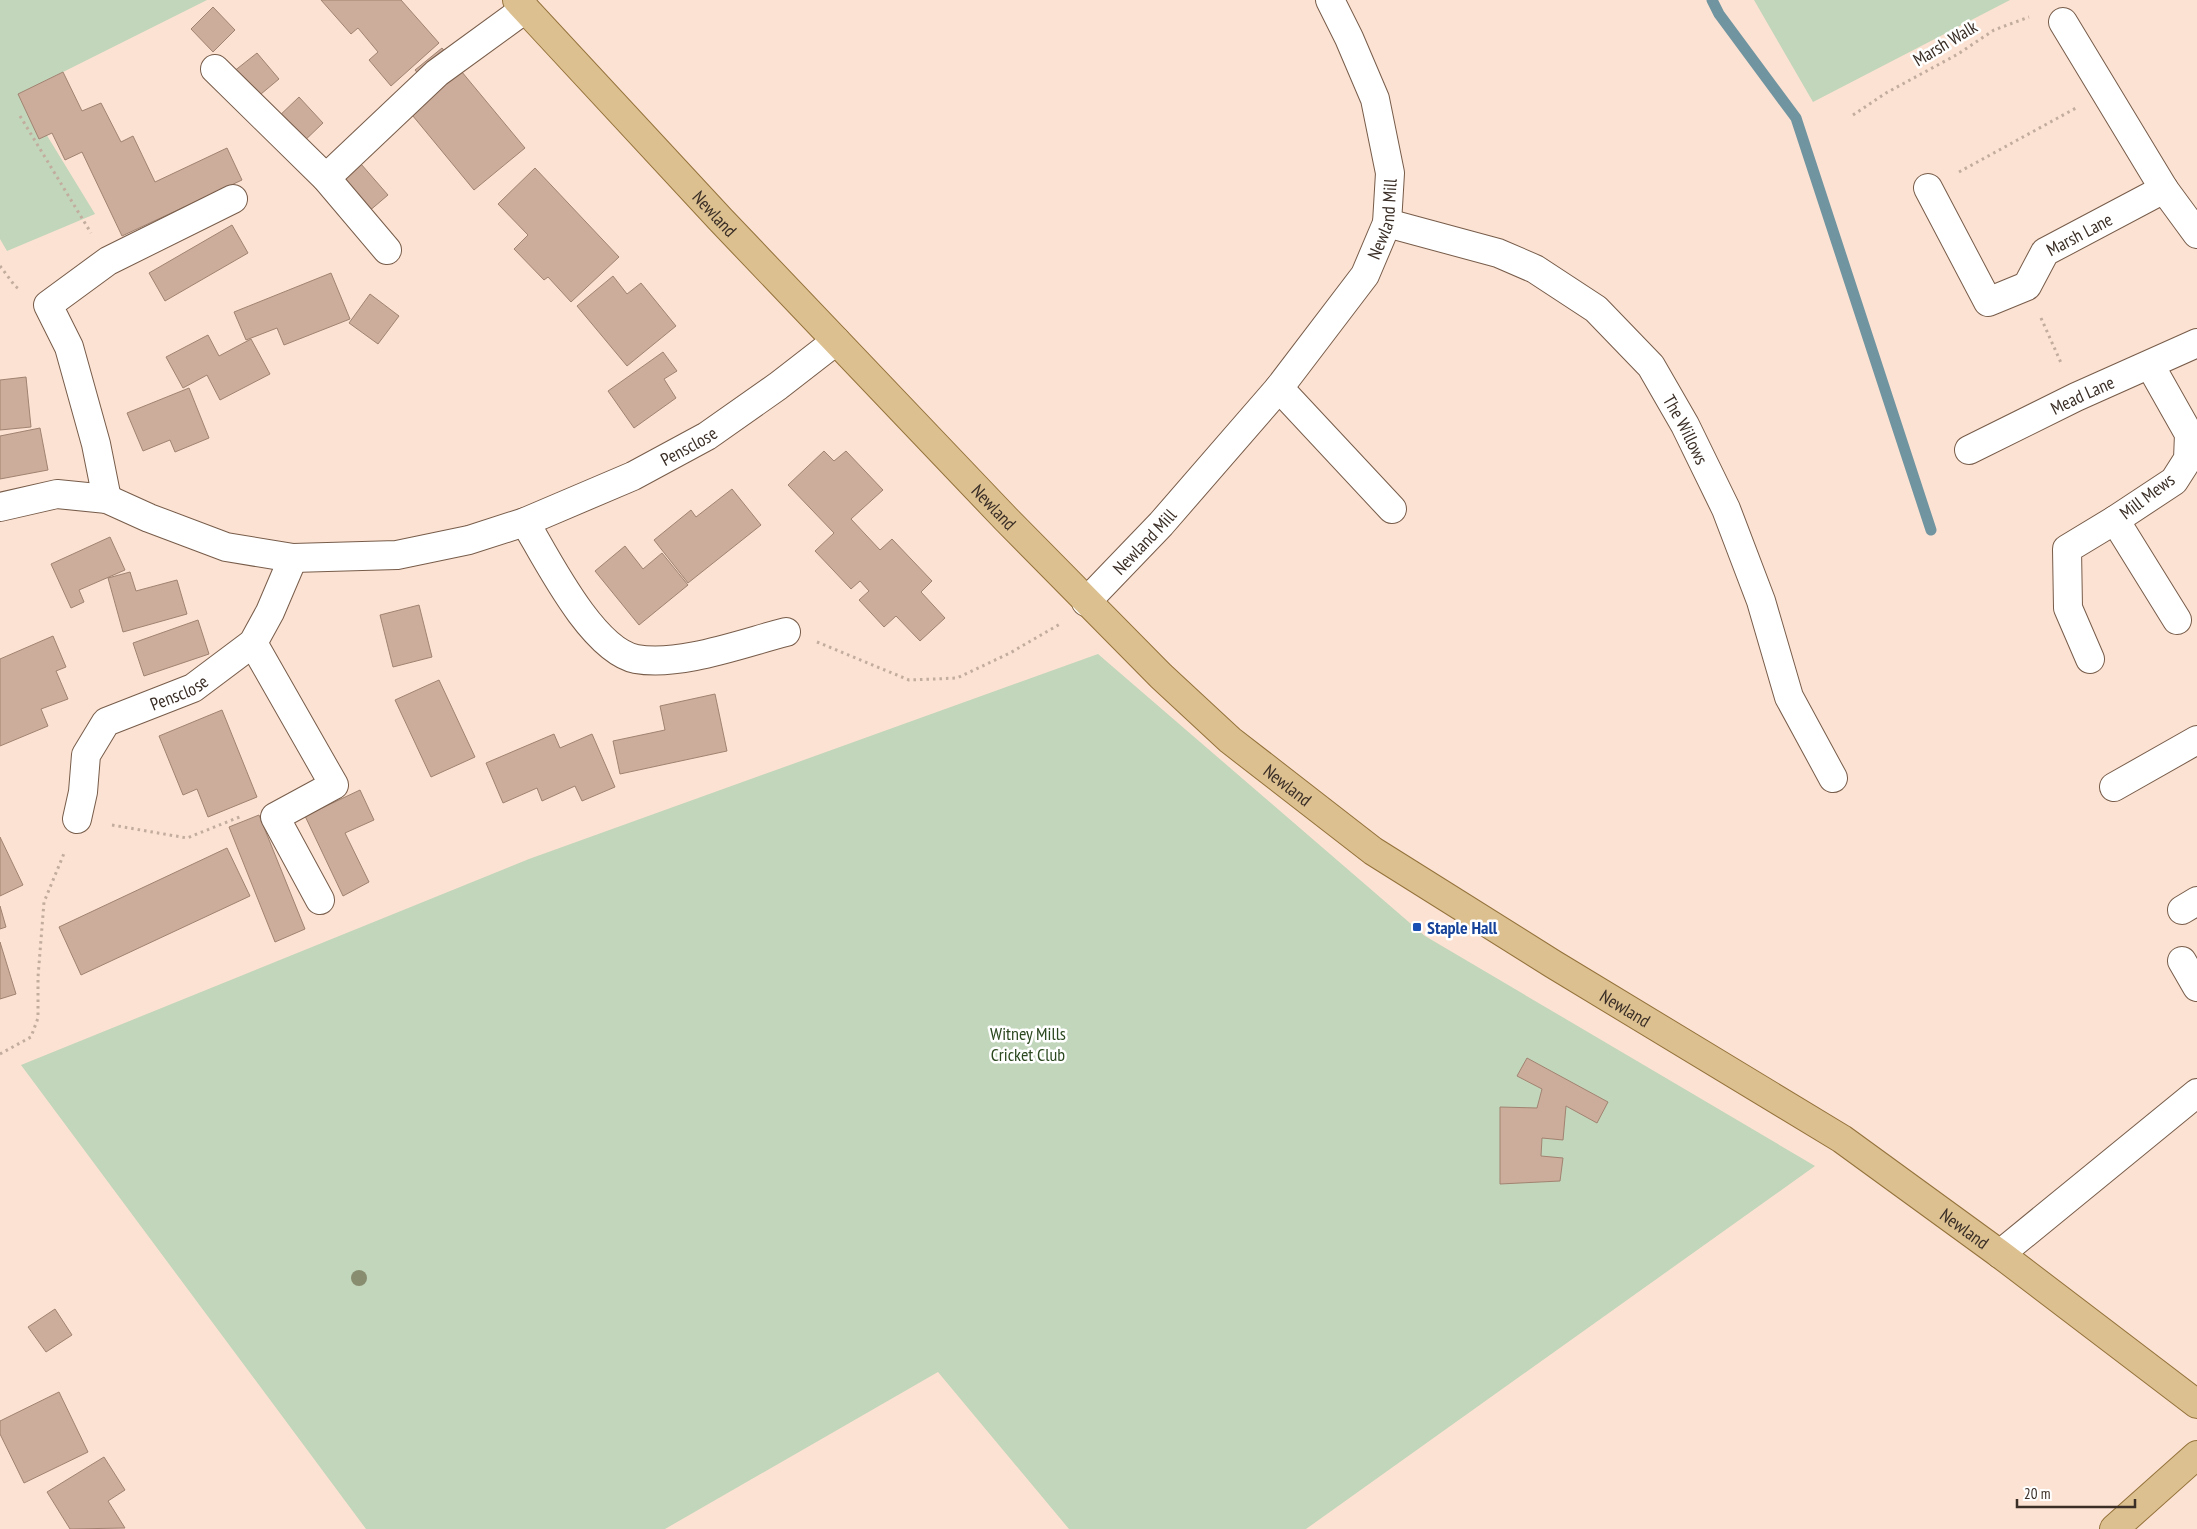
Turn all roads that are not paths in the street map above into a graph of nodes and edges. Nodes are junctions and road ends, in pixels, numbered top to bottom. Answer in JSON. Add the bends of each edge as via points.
{"nodes":[{"id":1,"x":1330,"y":0,"type":"edge"},
{"id":2,"x":521,"y":4,"type":"edge"},
{"id":3,"x":2063,"y":22,"type":"dead end"},
{"id":4,"x":215,"y":69,"type":"dead end"},
{"id":5,"x":326,"y":178,"type":"junction"},
{"id":6,"x":1928,"y":188,"type":"road end"},
{"id":7,"x":2164,"y":189,"type":"junction"},
{"id":8,"x":233,"y":199,"type":"dead end"},
{"id":9,"x":1387,"y":223,"type":"junction"},
{"id":10,"x":2197,"y":234,"type":"edge"},
{"id":11,"x":387,"y":250,"type":"dead end"},
{"id":12,"x":836,"y":341,"type":"junction"},
{"id":13,"x":2197,"y":343,"type":"edge"},
{"id":14,"x":2150,"y":365,"type":"junction"},
{"id":15,"x":1279,"y":388,"type":"junction"},
{"id":16,"x":1969,"y":450,"type":"dead end"},
{"id":17,"x":107,"y":499,"type":"junction"},
{"id":18,"x":0,"y":507,"type":"edge"},
{"id":19,"x":1392,"y":509,"type":"dead end"},
{"id":20,"x":2115,"y":520,"type":"junction"},
{"id":21,"x":525,"y":522,"type":"junction"},
{"id":22,"x":293,"y":558,"type":"junction"},
{"id":23,"x":1086,"y":602,"type":"junction"},
{"id":24,"x":2177,"y":620,"type":"dead end"},
{"id":25,"x":786,"y":632,"type":"road end"},
{"id":26,"x":253,"y":643,"type":"junction"},
{"id":27,"x":2090,"y":659,"type":"dead end"},
{"id":28,"x":2197,"y":740,"type":"edge"},
{"id":29,"x":1833,"y":778,"type":"dead end"},
{"id":30,"x":2114,"y":787,"type":"dead end"},
{"id":31,"x":77,"y":820,"type":"road end"},
{"id":32,"x":320,"y":900,"type":"dead end"},
{"id":33,"x":2182,"y":961,"type":"dead end"},
{"id":34,"x":2197,"y":988,"type":"edge"},
{"id":35,"x":2197,"y":1093,"type":"edge"},
{"id":36,"x":2000,"y":1254,"type":"junction"},
{"id":37,"x":2197,"y":1404,"type":"edge"},
{"id":38,"x":2197,"y":1455,"type":"edge"},
{"id":39,"x":2114,"y":1529,"type":"edge"}],
"edges":[{"from":1,"to":9,"type":"street","name":"Newland Mill","via":[[1375,100],[1390,173]]},
{"from":2,"to":5,"type":"street","via":[[437,73]]},
{"from":2,"to":12,"type":"main road","name":"Newland"},
{"from":3,"to":7,"type":"street"},
{"from":4,"to":5,"type":"street"},
{"from":5,"to":11,"type":"street"},
{"from":6,"to":7,"type":"street","name":"Marsh Lane","via":[[1988,302],[2027,286],[2045,252]]},
{"from":7,"to":10,"type":"street"},
{"from":8,"to":17,"type":"street","via":[[108,261],[48,305],[69,347],[96,444]]},
{"from":9,"to":15,"type":"street","name":"Newland Mill","via":[[1365,275]]},
{"from":9,"to":29,"type":"street","name":"The Willows","via":[[1498,253],[1535,269],[1596,309],[1650,366],[1685,425],[1726,509],[1760,601],[1789,697]]},
{"from":12,"to":21,"type":"street","name":"Pensclose","via":[[707,436],[633,476]]},
{"from":12,"to":23,"type":"main road","name":"Newland"},
{"from":13,"to":14,"type":"street","name":"Mead Lane"},
{"from":14,"to":16,"type":"street","name":"Mead Lane"},
{"from":14,"to":20,"type":"street","name":"Mill Mews","via":[[2189,434],[2188,459],[2174,481]]},
{"from":15,"to":19,"type":"street"},
{"from":15,"to":23,"type":"street","name":"Newland Mill","via":[[1160,524]]},
{"from":17,"to":18,"type":"street","name":"Pensclose","via":[[57,494]]},
{"from":17,"to":22,"type":"street","name":"Pensclose","via":[[226,547]]},
{"from":20,"to":24,"type":"street","name":"Mill Mews"},
{"from":20,"to":27,"type":"street","name":"Mill Mews","via":[[2066,549],[2068,608]]},
{"from":21,"to":22,"type":"street","name":"Pensclose","via":[[469,540],[398,555]]},
{"from":21,"to":25,"type":"street","via":[[576,606],[604,642],[635,659],[676,660]]},
{"from":22,"to":26,"type":"street","name":"Pensclose"},
{"from":23,"to":36,"type":"main road","name":"Newland","via":[[1230,740],[1373,851],[1842,1139]]},
{"from":26,"to":31,"type":"street","name":"Pensclose","via":[[193,688],[106,722],[86,755]]},
{"from":26,"to":32,"type":"street","via":[[334,785],[274,818]]},
{"from":28,"to":30,"type":"street"},
{"from":33,"to":34,"type":"street"},
{"from":35,"to":36,"type":"street"},
{"from":36,"to":37,"type":"main road","name":"Newland"},
{"from":38,"to":39,"type":"main road"}]}
